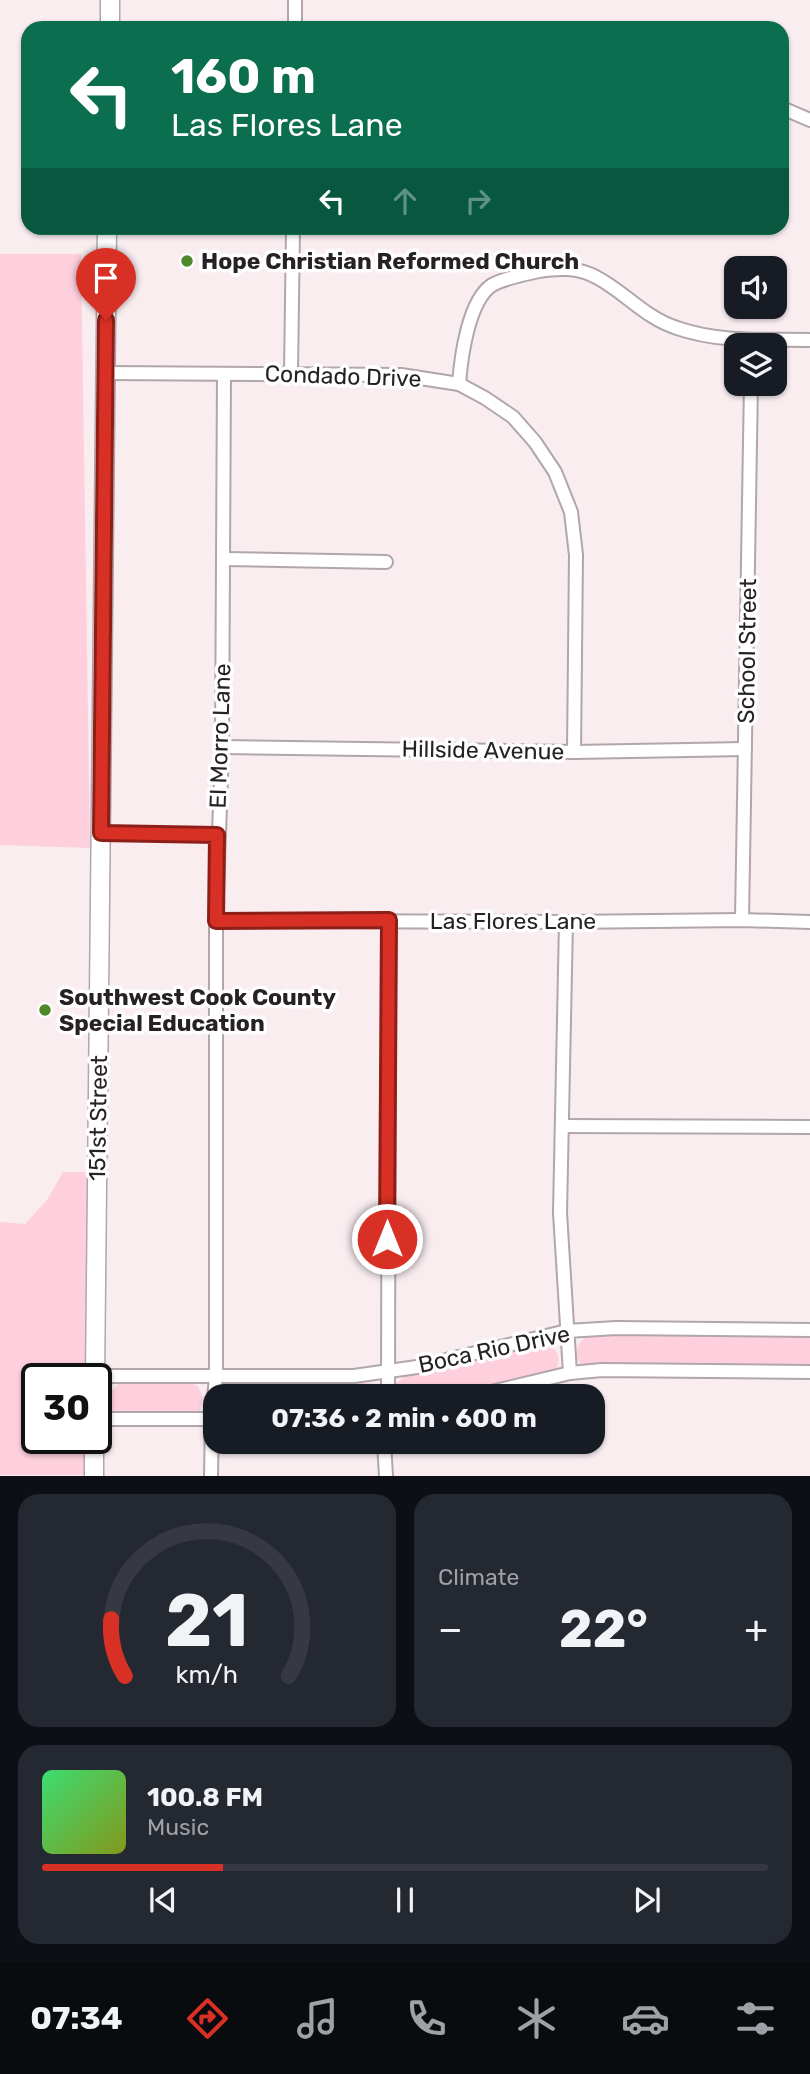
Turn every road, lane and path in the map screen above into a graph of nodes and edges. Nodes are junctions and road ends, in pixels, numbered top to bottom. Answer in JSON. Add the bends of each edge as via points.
{"nodes":[{"id":1,"x":110,"y":0,"type":"edge"},
{"id":2,"x":295,"y":0,"type":"edge"},
{"id":3,"x":110,"y":21,"type":"edge"},
{"id":4,"x":295,"y":21,"type":"edge"},
{"id":5,"x":789,"y":111,"type":"edge"},
{"id":6,"x":810,"y":120,"type":"edge"},
{"id":7,"x":107,"y":235,"type":"edge"},
{"id":8,"x":293,"y":235,"type":"edge"},
{"id":9,"x":724,"y":339,"type":"edge"},
{"id":10,"x":810,"y":340,"type":"edge"},
{"id":11,"x":787,"y":341,"type":"edge"},
{"id":12,"x":106,"y":373,"type":"junction"},
{"id":13,"x":291,"y":373,"type":"junction"},
{"id":14,"x":225,"y":374,"type":"junction"},
{"id":15,"x":459,"y":384,"type":"junction"},
{"id":16,"x":751,"y":396,"type":"edge"},
{"id":17,"x":224,"y":559,"type":"junction"},
{"id":18,"x":386,"y":562,"type":"dead end"},
{"id":19,"x":222,"y":747,"type":"junction"},
{"id":20,"x":745,"y":749,"type":"junction"},
{"id":21,"x":574,"y":751,"type":"junction"},
{"id":22,"x":101,"y":833,"type":"junction"},
{"id":23,"x":217,"y":835,"type":"junction"},
{"id":24,"x":742,"y":919,"type":"junction"},
{"id":25,"x":389,"y":920,"type":"junction"},
{"id":26,"x":216,"y":921,"type":"junction"},
{"id":27,"x":566,"y":922,"type":"junction"},
{"id":28,"x":810,"y":922,"type":"edge"},
{"id":29,"x":562,"y":1126,"type":"junction"},
{"id":30,"x":810,"y":1127,"type":"edge"},
{"id":31,"x":810,"y":1329,"type":"edge"},
{"id":32,"x":567,"y":1331,"type":"junction"},
{"id":33,"x":95,"y":1363,"type":"edge"},
{"id":34,"x":387,"y":1372,"type":"junction"},
{"id":35,"x":810,"y":1372,"type":"edge"},
{"id":36,"x":570,"y":1373,"type":"junction"},
{"id":37,"x":216,"y":1377,"type":"junction"},
{"id":38,"x":112,"y":1378,"type":"edge"},
{"id":39,"x":216,"y":1384,"type":"edge"},
{"id":40,"x":388,"y":1384,"type":"edge"},
{"id":41,"x":525,"y":1384,"type":"edge"},
{"id":42,"x":112,"y":1419,"type":"edge"},
{"id":43,"x":203,"y":1419,"type":"edge"},
{"id":44,"x":94,"y":1454,"type":"edge"},
{"id":45,"x":212,"y":1454,"type":"edge"},
{"id":46,"x":385,"y":1454,"type":"edge"},
{"id":47,"x":94,"y":1475,"type":"edge"},
{"id":48,"x":211,"y":1475,"type":"edge"},
{"id":49,"x":386,"y":1475,"type":"edge"}],
"edges":[{"from":1,"to":3,"type":"street"},
{"from":2,"to":4,"type":"street"},
{"from":5,"to":6,"type":"street"},
{"from":7,"to":12,"type":"street","name":"151st Street"},
{"from":8,"to":13,"type":"street"},
{"from":9,"to":15,"type":"street","via":[[655,319],[596,277],[554,268],[491,286],[466,334]]},
{"from":10,"to":11,"type":"street"},
{"from":12,"to":14,"type":"street","name":"Condado Drive"},
{"from":12,"to":22,"type":"street","name":"151st Street"},
{"from":13,"to":14,"type":"street","name":"Condado Drive"},
{"from":13,"to":15,"type":"street","name":"Condado Drive","via":[[401,375]]},
{"from":14,"to":17,"type":"street","name":"El Morro Lane"},
{"from":15,"to":21,"type":"street","name":"Condado Drive","via":[[513,417],[536,442],[555,472],[571,512],[576,555]]},
{"from":16,"to":20,"type":"street","name":"School Street"},
{"from":17,"to":18,"type":"street"},
{"from":17,"to":19,"type":"street","name":"El Morro Lane"},
{"from":19,"to":21,"type":"street","name":"Hillside Avenue"},
{"from":19,"to":23,"type":"street","name":"El Morro Lane"},
{"from":20,"to":21,"type":"street","name":"Hillside Avenue"},
{"from":20,"to":24,"type":"street","name":"School Street"},
{"from":22,"to":23,"type":"street"},
{"from":22,"to":33,"type":"street","name":"151st Street"},
{"from":23,"to":26,"type":"street","name":"El Morro Lane"},
{"from":24,"to":27,"type":"street","name":"Las Flores Lane"},
{"from":24,"to":28,"type":"street","name":"Las Flores Lane"},
{"from":25,"to":26,"type":"street","name":"Las Flores Lane"},
{"from":25,"to":27,"type":"street","name":"Las Flores Lane"},
{"from":25,"to":34,"type":"street"},
{"from":26,"to":37,"type":"street","name":"El Morro Lane"},
{"from":27,"to":29,"type":"street"},
{"from":29,"to":30,"type":"street"},
{"from":29,"to":32,"type":"street","via":[[560,1213]]},
{"from":31,"to":32,"type":"street","name":"Boca Rio Drive"},
{"from":32,"to":34,"type":"street","name":"Boca Rio Drive"},
{"from":32,"to":36,"type":"street"},
{"from":34,"to":37,"type":"street","name":"Boca Rio Drive"},
{"from":34,"to":40,"type":"street"},
{"from":35,"to":36,"type":"street","name":"Boca Rio Drive"},
{"from":36,"to":41,"type":"street","name":"Boca Rio Drive"},
{"from":37,"to":38,"type":"street","name":"Boca Rio Drive"},
{"from":37,"to":39,"type":"street","name":"El Morro Lane"},
{"from":42,"to":43,"type":"street"},
{"from":44,"to":47,"type":"street"},
{"from":45,"to":48,"type":"street","name":"El Morro Lane"},
{"from":46,"to":49,"type":"street"}]}
